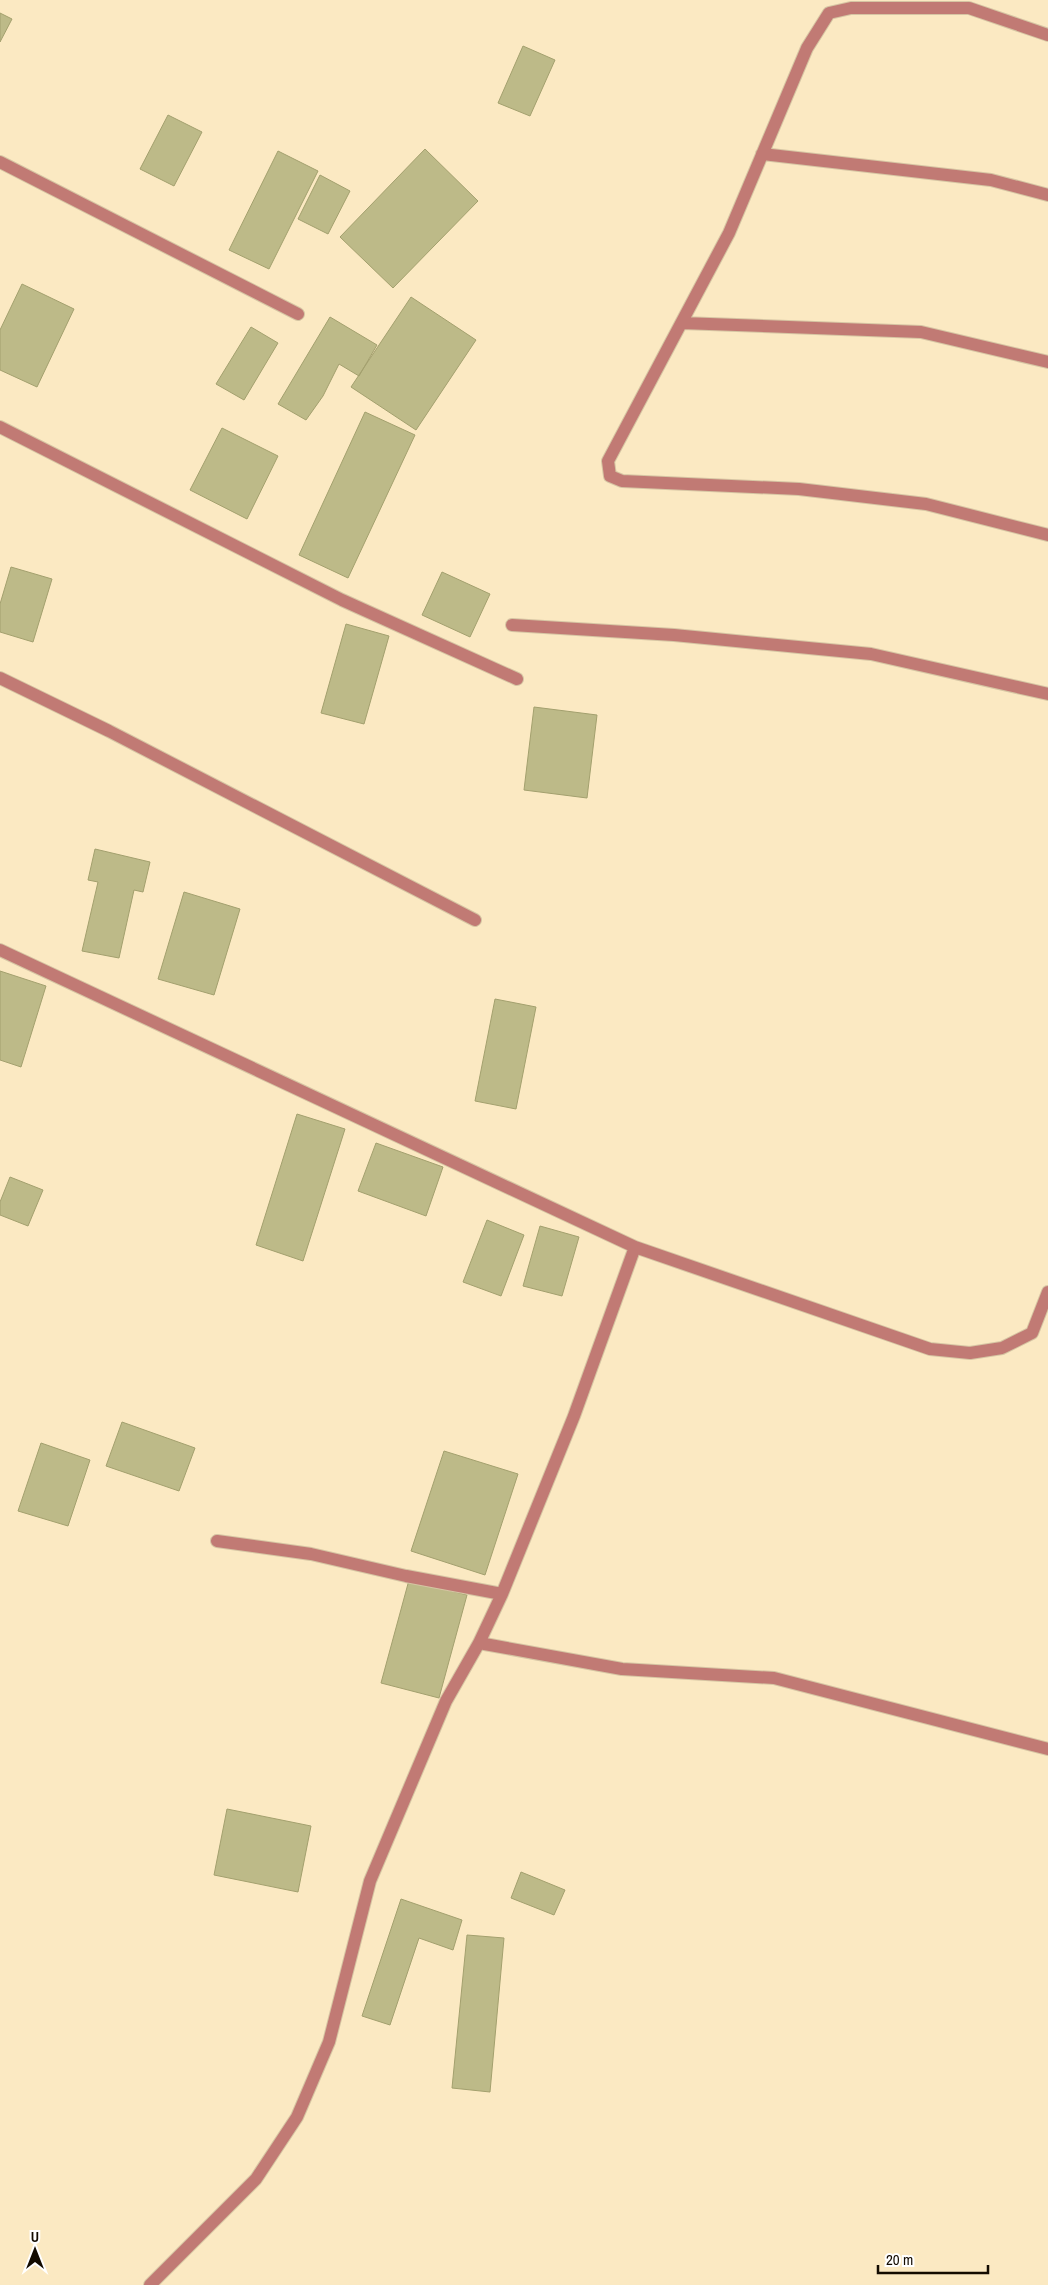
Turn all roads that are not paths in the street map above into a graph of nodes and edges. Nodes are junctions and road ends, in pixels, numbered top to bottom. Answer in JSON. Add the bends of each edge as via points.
{"nodes":[{"id":1,"x":1048,"y":35,"type":"edge"},
{"id":2,"x":762,"y":154,"type":"junction"},
{"id":3,"x":0,"y":162,"type":"edge"},
{"id":4,"x":1048,"y":195,"type":"edge"},
{"id":5,"x":298,"y":314,"type":"dead end"},
{"id":6,"x":682,"y":323,"type":"junction"},
{"id":7,"x":1048,"y":362,"type":"edge"},
{"id":8,"x":0,"y":428,"type":"edge"},
{"id":9,"x":1048,"y":535,"type":"edge"},
{"id":10,"x":512,"y":625,"type":"dead end"},
{"id":11,"x":0,"y":678,"type":"edge"},
{"id":12,"x":517,"y":679,"type":"dead end"},
{"id":13,"x":1048,"y":694,"type":"edge"},
{"id":14,"x":475,"y":920,"type":"dead end"},
{"id":15,"x":0,"y":950,"type":"edge"},
{"id":16,"x":634,"y":1247,"type":"junction"},
{"id":17,"x":1048,"y":1292,"type":"edge"},
{"id":18,"x":218,"y":1541,"type":"dead end"},
{"id":19,"x":502,"y":1594,"type":"junction"},
{"id":20,"x":479,"y":1643,"type":"junction"},
{"id":21,"x":1048,"y":1749,"type":"edge"},
{"id":22,"x":150,"y":2285,"type":"edge"}],
"edges":[{"from":1,"to":2,"type":"street","via":[[969,8],[851,8],[829,13],[807,48]]},
{"from":2,"to":4,"type":"street","via":[[991,180]]},
{"from":2,"to":6,"type":"street","via":[[729,233]]},
{"from":3,"to":5,"type":"street"},
{"from":6,"to":7,"type":"street","via":[[921,332]]},
{"from":6,"to":9,"type":"street","via":[[608,461],[610,476],[622,481],[799,489],[926,504]]},
{"from":8,"to":12,"type":"street","via":[[342,600]]},
{"from":10,"to":13,"type":"street","via":[[674,635],[871,654]]},
{"from":11,"to":14,"type":"street"},
{"from":15,"to":16,"type":"street"},
{"from":16,"to":17,"type":"street","via":[[930,1349],[970,1353],[1002,1348],[1032,1333]]},
{"from":16,"to":19,"type":"street","via":[[574,1416]]},
{"from":18,"to":19,"type":"street","via":[[311,1554]]},
{"from":19,"to":20,"type":"street"},
{"from":20,"to":21,"type":"street","via":[[622,1669],[774,1678]]},
{"from":20,"to":22,"type":"street","via":[[446,1701],[370,1881],[329,2042],[297,2118],[256,2179]]}]}
